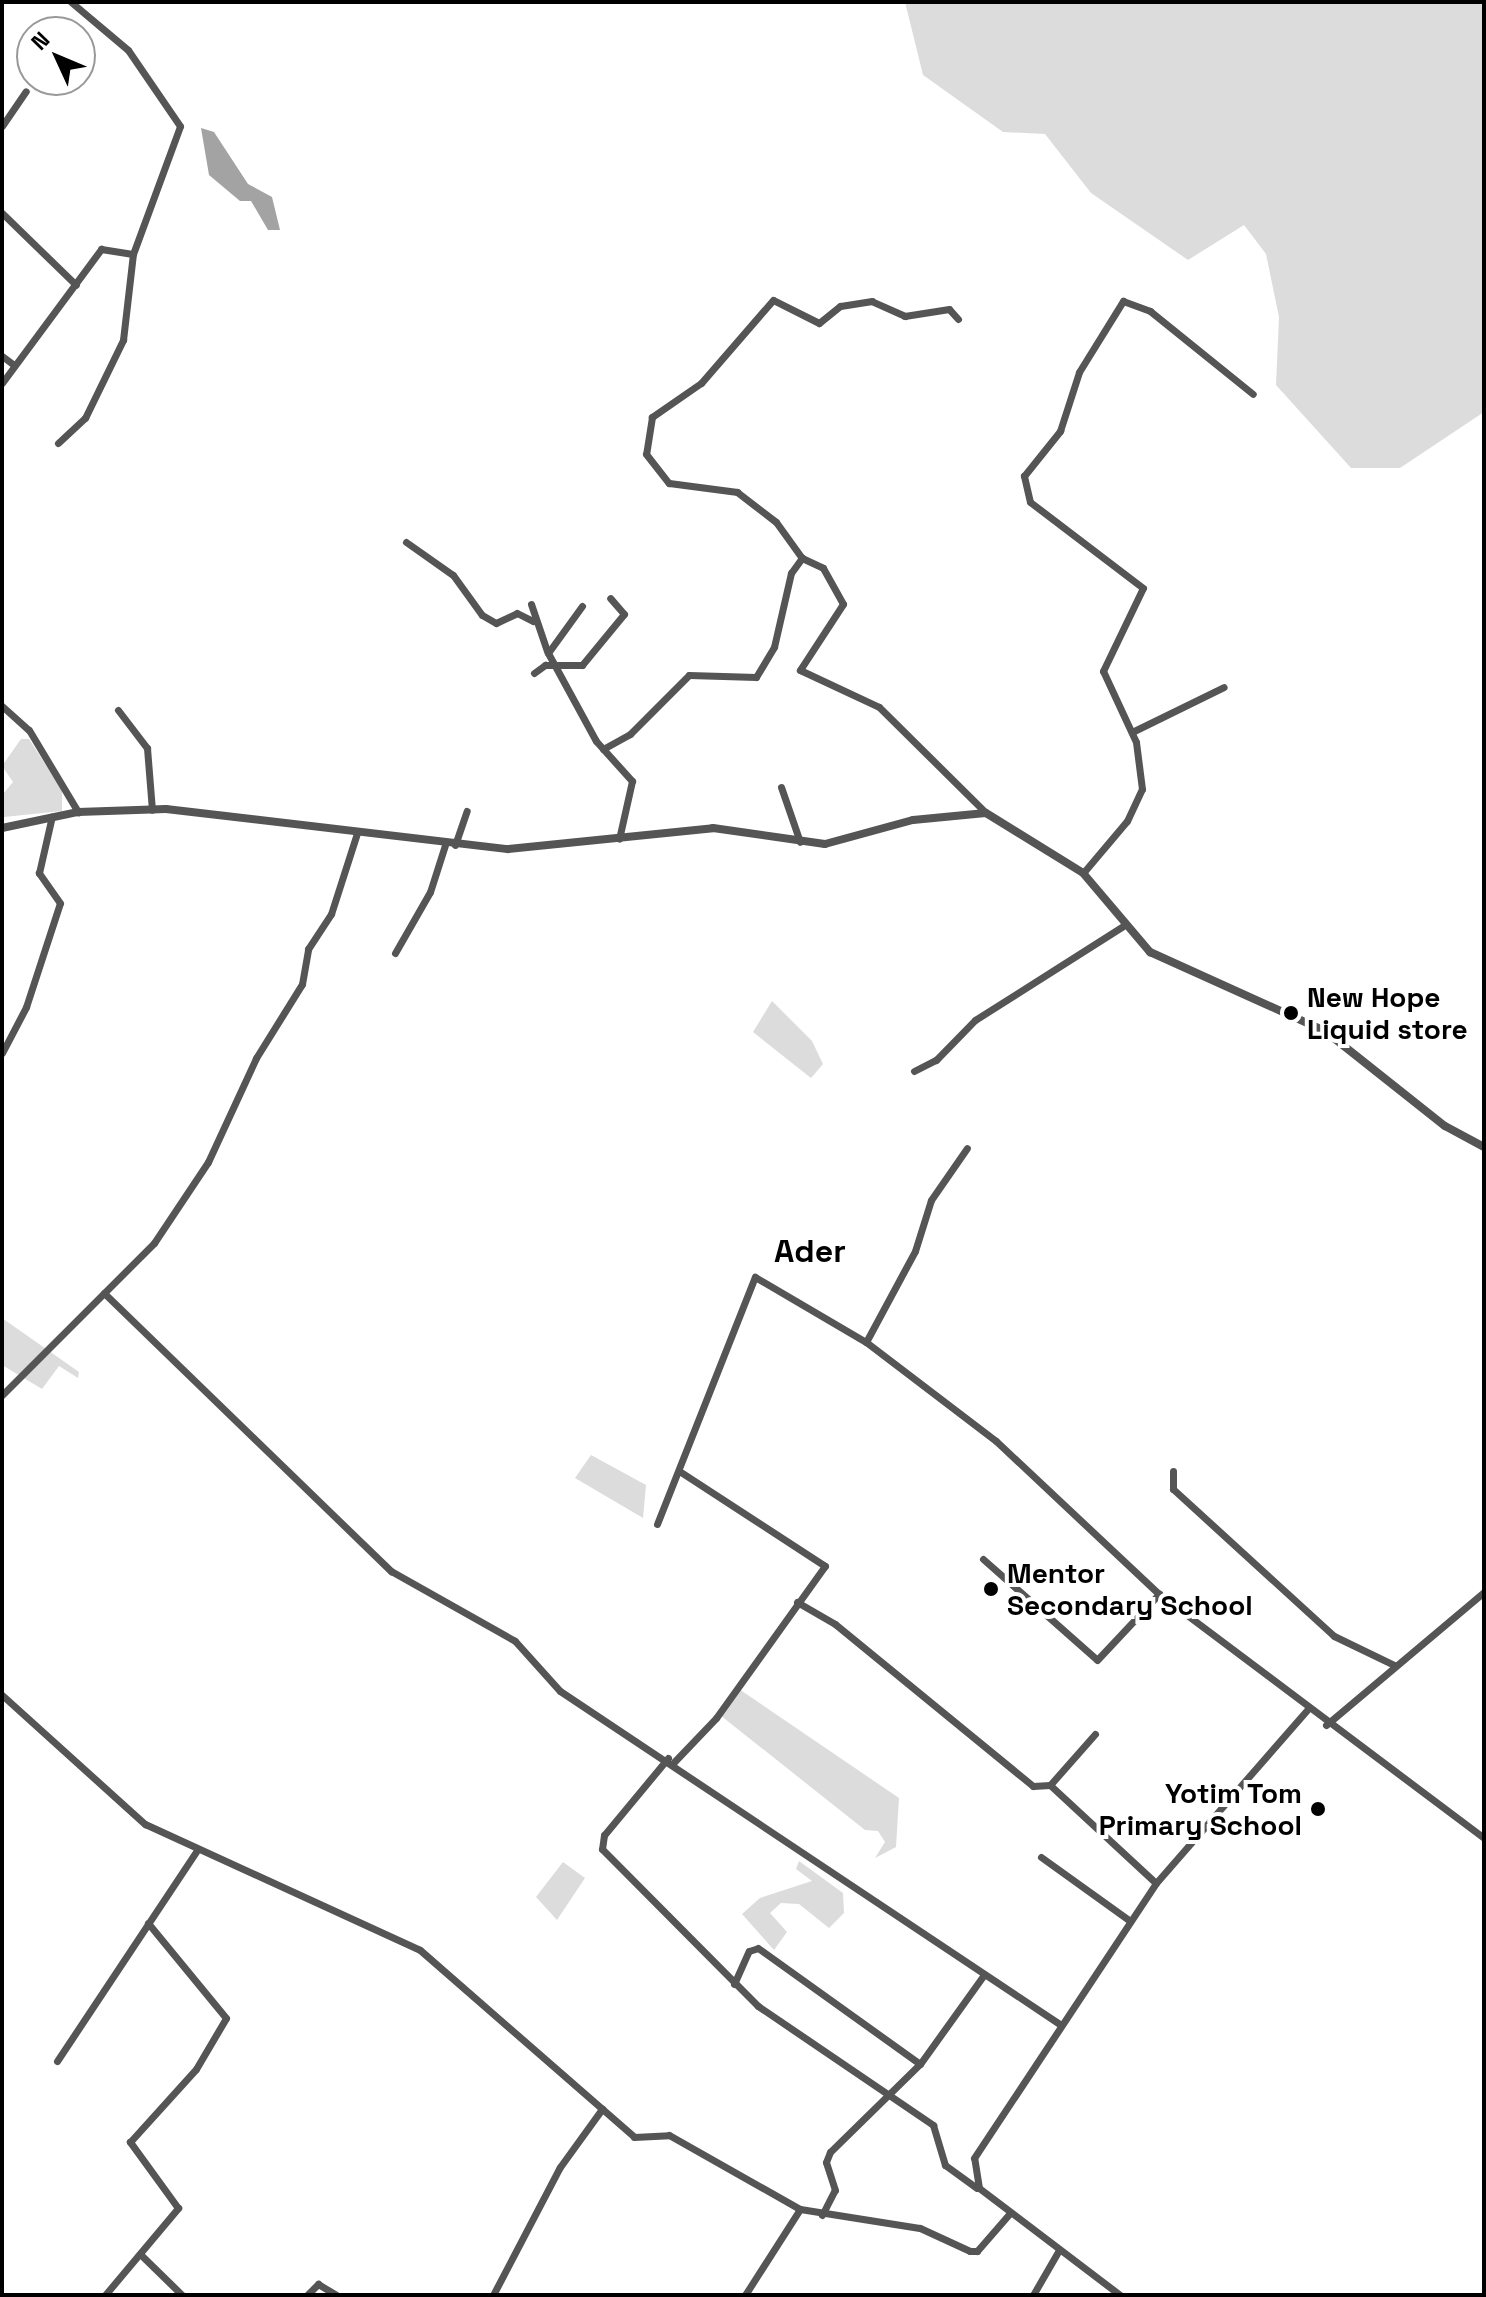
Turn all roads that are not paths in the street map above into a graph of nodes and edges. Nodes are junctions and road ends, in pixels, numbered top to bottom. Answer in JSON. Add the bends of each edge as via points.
{"nodes":[{"id":1,"x":71,"y":2,"type":"edge"},
{"id":2,"x":23,"y":96,"type":"edge"},
{"id":3,"x":2,"y":126,"type":"edge"},
{"id":4,"x":2,"y":213,"type":"edge"},
{"id":5,"x":133,"y":254,"type":"junction"},
{"id":6,"x":76,"y":285,"type":"junction"},
{"id":7,"x":958,"y":319,"type":"dead end"},
{"id":8,"x":2,"y":356,"type":"edge"},
{"id":9,"x":14,"y":365,"type":"junction"},
{"id":10,"x":2,"y":383,"type":"edge"},
{"id":11,"x":1253,"y":394,"type":"dead end"},
{"id":12,"x":58,"y":443,"type":"dead end"},
{"id":13,"x":406,"y":542,"type":"dead end"},
{"id":14,"x":802,"y":558,"type":"junction"},
{"id":15,"x":610,"y":598,"type":"dead end"},
{"id":16,"x":531,"y":604,"type":"dead end"},
{"id":17,"x":582,"y":606,"type":"dead end"},
{"id":18,"x":533,"y":621,"type":"junction"},
{"id":19,"x":548,"y":653,"type":"junction"},
{"id":20,"x":548,"y":666,"type":"junction"},
{"id":21,"x":534,"y":673,"type":"dead end"},
{"id":22,"x":1224,"y":687,"type":"dead end"},
{"id":23,"x":2,"y":706,"type":"edge"},
{"id":24,"x":118,"y":710,"type":"dead end"},
{"id":25,"x":1132,"y":732,"type":"junction"},
{"id":26,"x":603,"y":749,"type":"junction"},
{"id":27,"x":781,"y":787,"type":"dead end"},
{"id":28,"x":152,"y":810,"type":"junction"},
{"id":29,"x":467,"y":811,"type":"dead end"},
{"id":30,"x":78,"y":812,"type":"junction"},
{"id":31,"x":986,"y":813,"type":"junction"},
{"id":32,"x":52,"y":816,"type":"junction"},
{"id":33,"x":2,"y":828,"type":"edge"},
{"id":34,"x":357,"y":833,"type":"junction"},
{"id":35,"x":619,"y":842,"type":"junction"},
{"id":36,"x":800,"y":842,"type":"junction"},
{"id":37,"x":450,"y":845,"type":"junction"},
{"id":38,"x":1083,"y":873,"type":"junction"},
{"id":39,"x":1123,"y":926,"type":"junction"},
{"id":40,"x":395,"y":953,"type":"dead end"},
{"id":41,"x":2,"y":1053,"type":"edge"},
{"id":42,"x":914,"y":1071,"type":"dead end"},
{"id":43,"x":1484,"y":1147,"type":"edge"},
{"id":44,"x":967,"y":1148,"type":"dead end"},
{"id":45,"x":104,"y":1293,"type":"junction"},
{"id":46,"x":866,"y":1342,"type":"junction"},
{"id":47,"x":2,"y":1395,"type":"edge"},
{"id":48,"x":1173,"y":1471,"type":"dead end"},
{"id":49,"x":681,"y":1472,"type":"junction"},
{"id":50,"x":657,"y":1524,"type":"dead end"},
{"id":51,"x":983,"y":1559,"type":"dead end"},
{"id":52,"x":1484,"y":1592,"type":"edge"},
{"id":53,"x":1159,"y":1594,"type":"junction"},
{"id":54,"x":797,"y":1602,"type":"junction"},
{"id":55,"x":1394,"y":1665,"type":"junction"},
{"id":56,"x":2,"y":1695,"type":"edge"},
{"id":57,"x":1307,"y":1710,"type":"junction"},
{"id":58,"x":1326,"y":1725,"type":"junction"},
{"id":59,"x":1095,"y":1734,"type":"dead end"},
{"id":60,"x":671,"y":1760,"type":"junction"},
{"id":61,"x":1050,"y":1785,"type":"junction"},
{"id":62,"x":1484,"y":1838,"type":"edge"},
{"id":63,"x":196,"y":1852,"type":"junction"},
{"id":64,"x":1041,"y":1857,"type":"dead end"},
{"id":65,"x":1156,"y":1883,"type":"junction"},
{"id":66,"x":1130,"y":1921,"type":"junction"},
{"id":67,"x":148,"y":1923,"type":"junction"},
{"id":68,"x":983,"y":1976,"type":"junction"},
{"id":69,"x":734,"y":1984,"type":"junction"},
{"id":70,"x":1058,"y":2023,"type":"junction"},
{"id":71,"x":57,"y":2061,"type":"dead end"},
{"id":72,"x":920,"y":2064,"type":"junction"},
{"id":73,"x":894,"y":2093,"type":"junction"},
{"id":74,"x":602,"y":2109,"type":"junction"},
{"id":75,"x":979,"y":2188,"type":"junction"},
{"id":76,"x":800,"y":2209,"type":"junction"},
{"id":77,"x":1010,"y":2213,"type":"junction"},
{"id":78,"x":822,"y":2215,"type":"junction"},
{"id":79,"x":1059,"y":2250,"type":"junction"},
{"id":80,"x":140,"y":2254,"type":"junction"},
{"id":81,"x":105,"y":2295,"type":"edge"},
{"id":82,"x":182,"y":2295,"type":"edge"},
{"id":83,"x":307,"y":2295,"type":"edge"},
{"id":84,"x":336,"y":2295,"type":"edge"},
{"id":85,"x":493,"y":2295,"type":"edge"},
{"id":86,"x":745,"y":2295,"type":"edge"},
{"id":87,"x":1033,"y":2295,"type":"edge"},
{"id":88,"x":1120,"y":2295,"type":"edge"}],
"edges":[{"from":1,"to":5,"type":"street","via":[[128,50],[148,90],[179,122]]},
{"from":2,"to":3,"type":"street"},
{"from":4,"to":6,"type":"street"},
{"from":5,"to":6,"type":"street","via":[[101,249]]},
{"from":5,"to":12,"type":"street","via":[[123,340],[85,418]]},
{"from":6,"to":9,"type":"street"},
{"from":7,"to":14,"type":"street","via":[[949,309],[905,316],[872,301],[840,306],[819,323],[773,300],[701,383],[652,417],[646,454],[664,480],[737,492],[776,522]]},
{"from":8,"to":9,"type":"street"},
{"from":9,"to":10,"type":"street"},
{"from":11,"to":25,"type":"street","via":[[1150,311],[1123,301],[1079,372],[1060,431],[1024,476],[1030,502],[1143,588],[1103,671]]},
{"from":13,"to":18,"type":"street","via":[[453,575],[482,615],[496,623],[517,613]]},
{"from":14,"to":26,"type":"street","via":[[791,573],[774,647],[756,677],[689,675],[630,734]]},
{"from":14,"to":31,"type":"street","via":[[823,568],[824,582],[843,604],[800,670],[879,707]]},
{"from":15,"to":20,"type":"street","via":[[624,614],[582,665]]},
{"from":16,"to":18,"type":"street"},
{"from":17,"to":19,"type":"street"},
{"from":18,"to":19,"type":"street"},
{"from":19,"to":20,"type":"street"},
{"from":20,"to":21,"type":"street"},
{"from":20,"to":26,"type":"street"},
{"from":22,"to":25,"type":"street"},
{"from":23,"to":30,"type":"street","via":[[29,730]]},
{"from":24,"to":28,"type":"street","via":[[152,761]]},
{"from":25,"to":38,"type":"street","via":[[1143,772],[1138,802]]},
{"from":26,"to":35,"type":"street","via":[[632,781]]},
{"from":27,"to":36,"type":"street"},
{"from":28,"to":30,"type":"street"},
{"from":28,"to":34,"type":"street"},
{"from":29,"to":37,"type":"street"},
{"from":30,"to":32,"type":"street"},
{"from":31,"to":36,"type":"street"},
{"from":31,"to":38,"type":"street"},
{"from":32,"to":33,"type":"street"},
{"from":32,"to":41,"type":"street","via":[[39,873],[60,903],[26,1007]]},
{"from":34,"to":37,"type":"street"},
{"from":34,"to":45,"type":"street","via":[[331,914],[308,949],[302,984],[256,1058],[208,1162],[162,1233]]},
{"from":35,"to":36,"type":"street","via":[[728,828]]},
{"from":35,"to":37,"type":"street"},
{"from":37,"to":40,"type":"street"},
{"from":38,"to":39,"type":"street"},
{"from":39,"to":42,"type":"street","via":[[975,1020],[936,1060]]},
{"from":39,"to":43,"type":"street","via":[[1169,963],[1325,1031],[1445,1126]]},
{"from":44,"to":46,"type":"street","via":[[931,1200],[915,1251]]},
{"from":45,"to":47,"type":"street"},
{"from":45,"to":60,"type":"street","via":[[391,1571],[515,1641],[560,1691]]},
{"from":46,"to":49,"type":"street","via":[[755,1277]]},
{"from":46,"to":53,"type":"street","via":[[1030,1469]]},
{"from":48,"to":55,"type":"street","via":[[1173,1489],[1334,1636]]},
{"from":49,"to":50,"type":"street"},
{"from":49,"to":54,"type":"street","via":[[824,1564]]},
{"from":51,"to":53,"type":"street","via":[[1097,1660]]},
{"from":52,"to":55,"type":"street"},
{"from":53,"to":57,"type":"street"},
{"from":54,"to":60,"type":"street","via":[[716,1718]]},
{"from":54,"to":61,"type":"street","via":[[835,1624],[1013,1772],[1037,1787]]},
{"from":55,"to":58,"type":"street"},
{"from":56,"to":63,"type":"street","via":[[136,1816]]},
{"from":57,"to":58,"type":"street"},
{"from":57,"to":65,"type":"street"},
{"from":58,"to":62,"type":"street"},
{"from":59,"to":61,"type":"street"},
{"from":60,"to":68,"type":"street","via":[[824,1873]]},
{"from":60,"to":69,"type":"street","via":[[604,1835],[602,1849]]},
{"from":61,"to":65,"type":"street"},
{"from":63,"to":67,"type":"street"},
{"from":63,"to":74,"type":"street","via":[[286,1885],[420,1950]]},
{"from":64,"to":66,"type":"street"},
{"from":65,"to":66,"type":"street"},
{"from":66,"to":70,"type":"street"},
{"from":67,"to":71,"type":"street"},
{"from":67,"to":80,"type":"street","via":[[226,2018],[196,2069],[130,2142],[179,2202]]},
{"from":68,"to":70,"type":"street"},
{"from":68,"to":72,"type":"street"},
{"from":69,"to":72,"type":"street","via":[[749,1951],[758,1948]]},
{"from":69,"to":73,"type":"street","via":[[786,2028]]},
{"from":70,"to":75,"type":"street","via":[[980,2142],[972,2170]]},
{"from":72,"to":73,"type":"street"},
{"from":73,"to":75,"type":"street","via":[[940,2132],[948,2169]]},
{"from":73,"to":78,"type":"street","via":[[825,2160],[835,2190]]},
{"from":74,"to":76,"type":"street","via":[[634,2137],[669,2135]]},
{"from":74,"to":85,"type":"street","via":[[560,2167]]},
{"from":75,"to":77,"type":"street"},
{"from":76,"to":78,"type":"street"},
{"from":76,"to":86,"type":"street"},
{"from":77,"to":78,"type":"street","via":[[977,2251],[920,2228]]},
{"from":77,"to":79,"type":"street"},
{"from":79,"to":87,"type":"street"},
{"from":79,"to":88,"type":"street"},
{"from":80,"to":81,"type":"street"},
{"from":80,"to":82,"type":"street"},
{"from":83,"to":84,"type":"street","via":[[318,2284]]}]}
